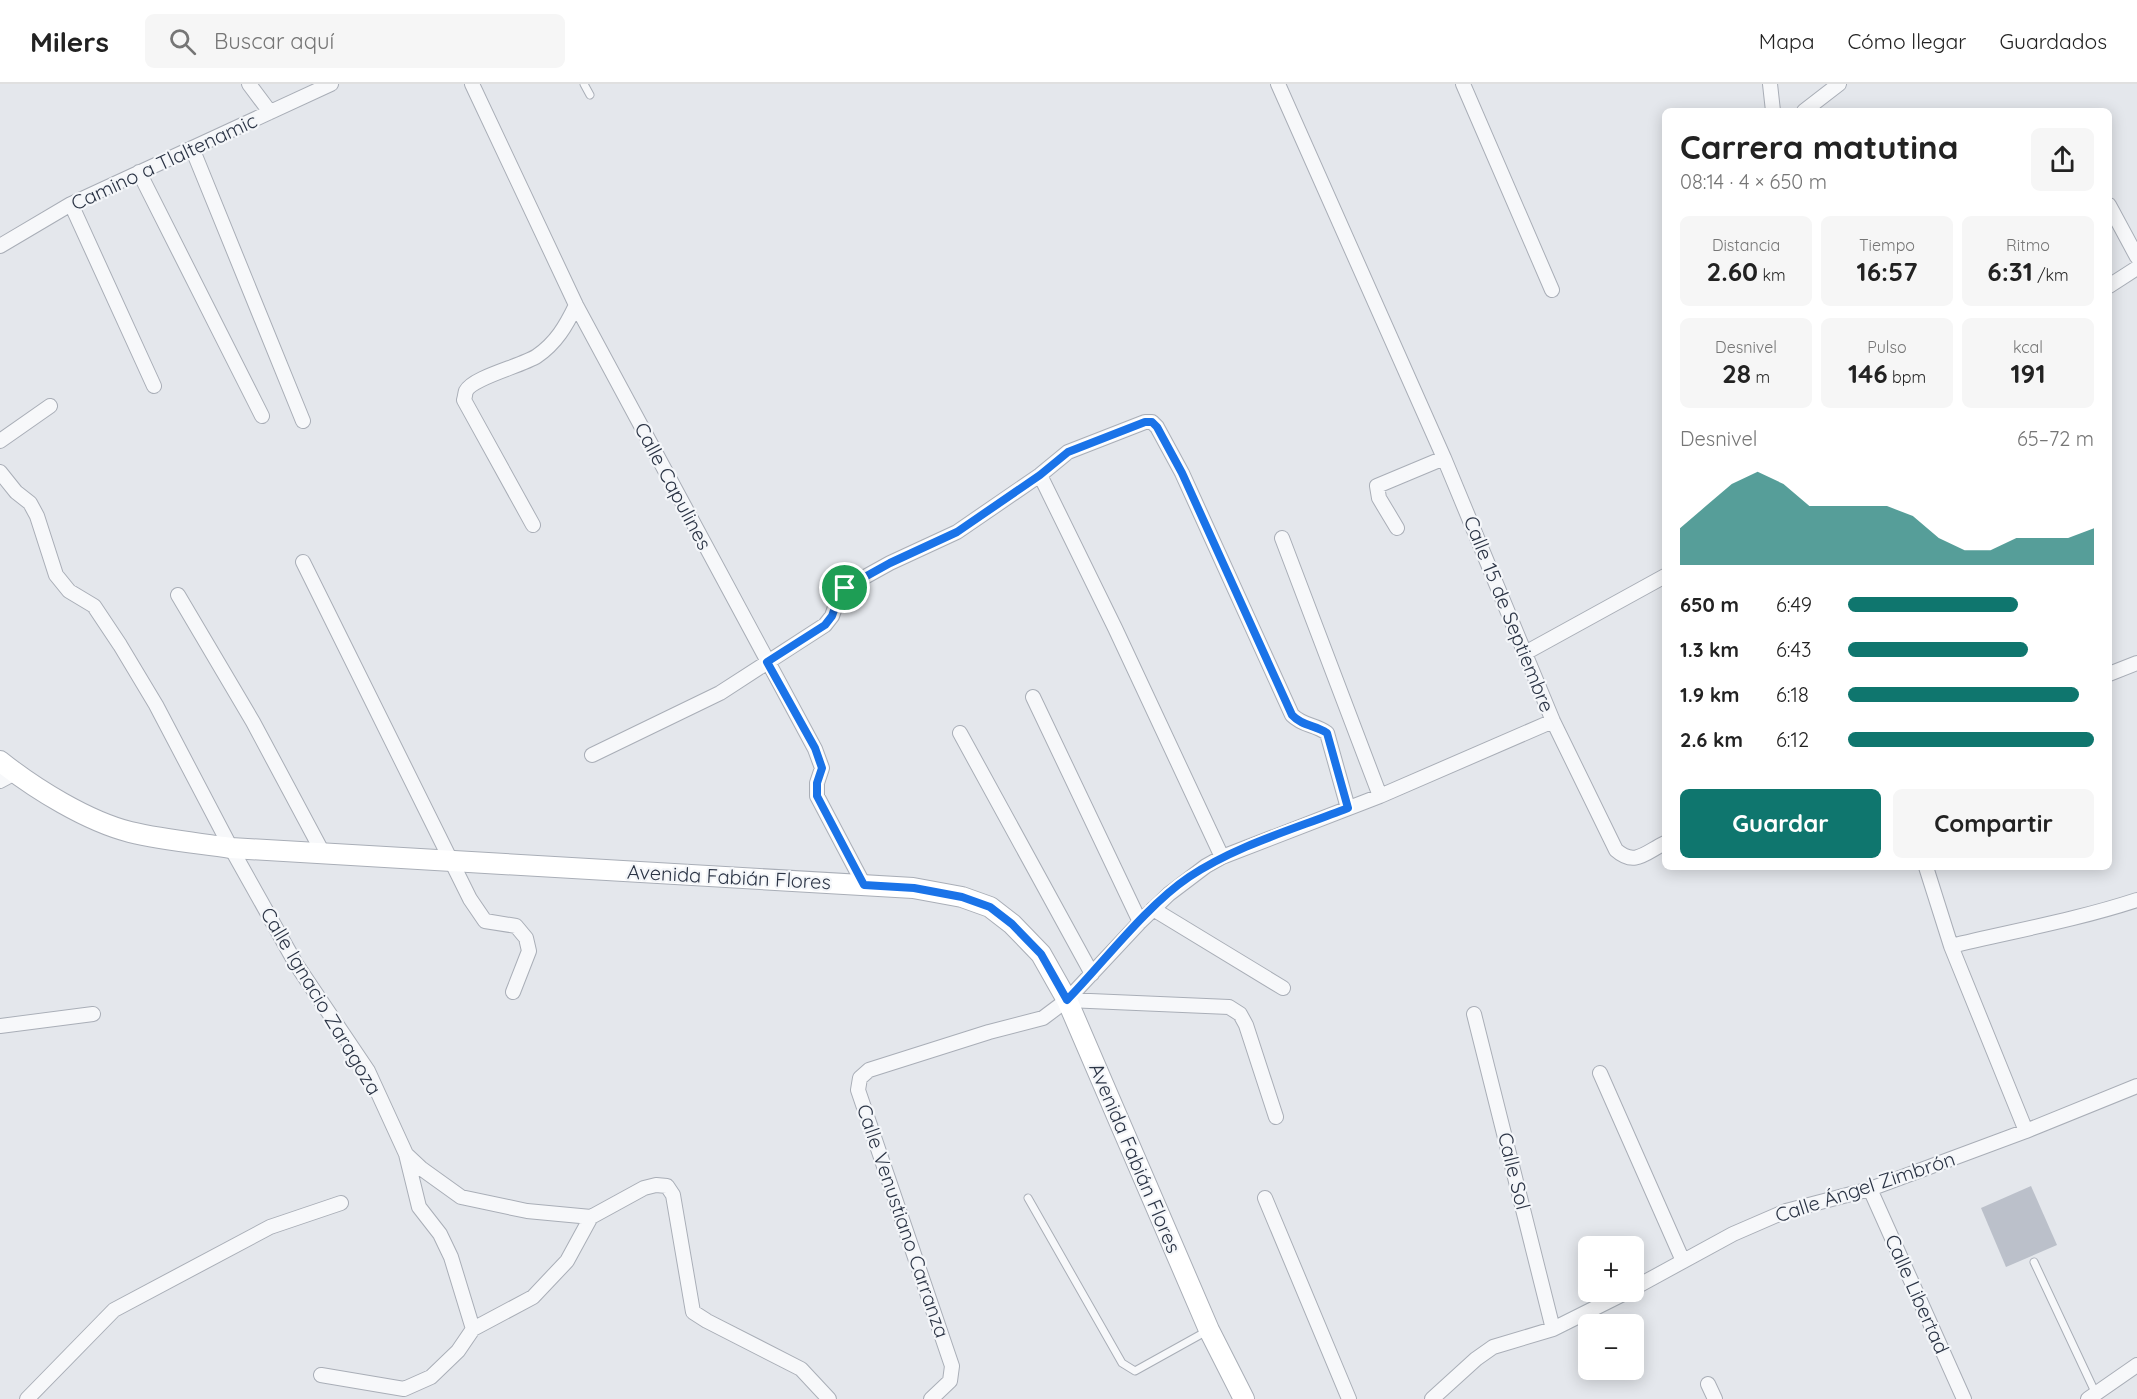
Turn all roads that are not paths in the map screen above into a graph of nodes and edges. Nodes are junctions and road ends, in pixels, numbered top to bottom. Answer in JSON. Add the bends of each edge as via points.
{"nodes":[{"id":1,"x":249,"y":84,"type":"edge"},
{"id":2,"x":331,"y":84,"type":"edge"},
{"id":3,"x":472,"y":84,"type":"edge"},
{"id":4,"x":584,"y":84,"type":"edge"},
{"id":5,"x":1278,"y":84,"type":"edge"},
{"id":6,"x":1463,"y":84,"type":"edge"},
{"id":7,"x":1770,"y":84,"type":"edge"},
{"id":8,"x":1839,"y":84,"type":"edge"},
{"id":9,"x":590,"y":95,"type":"dead end"},
{"id":10,"x":1773,"y":108,"type":"edge"},
{"id":11,"x":1808,"y":108,"type":"edge"},
{"id":12,"x":270,"y":112,"type":"junction"},
{"id":13,"x":192,"y":148,"type":"junction"},
{"id":14,"x":139,"y":172,"type":"junction"},
{"id":15,"x":71,"y":204,"type":"junction"},
{"id":16,"x":2112,"y":211,"type":"edge"},
{"id":17,"x":0,"y":246,"type":"edge"},
{"id":18,"x":2137,"y":257,"type":"edge"},
{"id":19,"x":2137,"y":268,"type":"edge"},
{"id":20,"x":2112,"y":284,"type":"edge"},
{"id":21,"x":1552,"y":290,"type":"dead end"},
{"id":22,"x":576,"y":305,"type":"junction"},
{"id":23,"x":154,"y":386,"type":"dead end"},
{"id":24,"x":50,"y":406,"type":"dead end"},
{"id":25,"x":262,"y":416,"type":"dead end"},
{"id":26,"x":303,"y":421,"type":"dead end"},
{"id":27,"x":0,"y":441,"type":"edge"},
{"id":28,"x":1444,"y":458,"type":"junction"},
{"id":29,"x":0,"y":472,"type":"edge"},
{"id":30,"x":1040,"y":475,"type":"junction"},
{"id":31,"x":533,"y":525,"type":"dead end"},
{"id":32,"x":1397,"y":528,"type":"dead end"},
{"id":33,"x":1282,"y":538,"type":"dead end"},
{"id":34,"x":303,"y":562,"type":"dead end"},
{"id":35,"x":1662,"y":578,"type":"edge"},
{"id":36,"x":178,"y":595,"type":"dead end"},
{"id":37,"x":1525,"y":653,"type":"junction"},
{"id":38,"x":767,"y":662,"type":"junction"},
{"id":39,"x":2137,"y":663,"type":"edge"},
{"id":40,"x":2112,"y":673,"type":"edge"},
{"id":41,"x":1033,"y":697,"type":"dead end"},
{"id":42,"x":1553,"y":721,"type":"junction"},
{"id":43,"x":960,"y":733,"type":"dead end"},
{"id":44,"x":592,"y":754,"type":"dead end"},
{"id":45,"x":5,"y":772,"type":"edge"},
{"id":46,"x":1380,"y":796,"type":"junction"},
{"id":47,"x":1348,"y":808,"type":"junction"},
{"id":48,"x":1662,"y":844,"type":"edge"},
{"id":49,"x":231,"y":848,"type":"junction"},
{"id":50,"x":323,"y":853,"type":"junction"},
{"id":51,"x":1222,"y":857,"type":"junction"},
{"id":52,"x":452,"y":862,"type":"junction"},
{"id":53,"x":1927,"y":870,"type":"edge"},
{"id":54,"x":864,"y":885,"type":"junction"},
{"id":55,"x":2137,"y":900,"type":"edge"},
{"id":56,"x":1153,"y":909,"type":"junction"},
{"id":57,"x":1140,"y":922,"type":"junction"},
{"id":58,"x":1951,"y":946,"type":"junction"},
{"id":59,"x":1092,"y":974,"type":"junction"},
{"id":60,"x":1283,"y":988,"type":"dead end"},
{"id":61,"x":513,"y":992,"type":"dead end"},
{"id":62,"x":1067,"y":1000,"type":"junction"},
{"id":63,"x":93,"y":1014,"type":"dead end"},
{"id":64,"x":1474,"y":1014,"type":"dead end"},
{"id":65,"x":0,"y":1026,"type":"edge"},
{"id":66,"x":1600,"y":1073,"type":"dead end"},
{"id":67,"x":2137,"y":1086,"type":"edge"},
{"id":68,"x":1276,"y":1118,"type":"dead end"},
{"id":69,"x":2026,"y":1131,"type":"junction"},
{"id":70,"x":406,"y":1154,"type":"junction"},
{"id":71,"x":1870,"y":1189,"type":"junction"},
{"id":72,"x":1028,"y":1198,"type":"dead end"},
{"id":73,"x":1265,"y":1198,"type":"dead end"},
{"id":74,"x":341,"y":1203,"type":"dead end"},
{"id":75,"x":591,"y":1217,"type":"junction"},
{"id":76,"x":1683,"y":1261,"type":"junction"},
{"id":77,"x":2034,"y":1262,"type":"dead end"},
{"id":78,"x":1644,"y":1282,"type":"edge"},
{"id":79,"x":1607,"y":1302,"type":"edge"},
{"id":80,"x":473,"y":1329,"type":"junction"},
{"id":81,"x":1553,"y":1329,"type":"junction"},
{"id":82,"x":1209,"y":1330,"type":"junction"},
{"id":83,"x":2137,"y":1365,"type":"edge"},
{"id":84,"x":321,"y":1375,"type":"dead end"},
{"id":85,"x":1708,"y":1384,"type":"dead end"},
{"id":86,"x":2092,"y":1396,"type":"edge"},
{"id":87,"x":27,"y":1399,"type":"edge"},
{"id":88,"x":829,"y":1399,"type":"edge"},
{"id":89,"x":931,"y":1399,"type":"edge"},
{"id":90,"x":1244,"y":1399,"type":"edge"},
{"id":91,"x":1349,"y":1399,"type":"edge"},
{"id":92,"x":1432,"y":1399,"type":"edge"},
{"id":93,"x":1715,"y":1399,"type":"edge"},
{"id":94,"x":1964,"y":1399,"type":"edge"}],
"edges":[{"from":1,"to":12,"type":"street"},
{"from":2,"to":12,"type":"street","name":"Camino a Tlaltenamic"},
{"from":3,"to":22,"type":"street","name":"Calle Capulines"},
{"from":4,"to":9,"type":"lane"},
{"from":5,"to":28,"type":"street","name":"Calle 15 de Septiembre"},
{"from":6,"to":21,"type":"street"},
{"from":7,"to":10,"type":"street"},
{"from":8,"to":11,"type":"street"},
{"from":12,"to":13,"type":"street","name":"Camino a Tlaltenamic"},
{"from":13,"to":14,"type":"street","name":"Camino a Tlaltenamic"},
{"from":13,"to":26,"type":"street"},
{"from":14,"to":15,"type":"street","name":"Camino a Tlaltenamic"},
{"from":14,"to":25,"type":"street"},
{"from":15,"to":17,"type":"street","name":"Camino a Tlaltenamic"},
{"from":15,"to":23,"type":"street"},
{"from":16,"to":18,"type":"street"},
{"from":19,"to":20,"type":"street"},
{"from":22,"to":31,"type":"street","via":[[556,340],[536,357],[476,382],[466,390],[464,400]]},
{"from":22,"to":38,"type":"street","name":"Calle Capulines"},
{"from":24,"to":27,"type":"street"},
{"from":28,"to":32,"type":"street","via":[[1377,486],[1378,498]]},
{"from":28,"to":37,"type":"street","name":"Calle 15 de Septiembre"},
{"from":29,"to":49,"type":"street","name":"Calle Ignacio Zaragoza","via":[[30,503],[56,575],[69,591],[94,606],[120,645]]},
{"from":30,"to":38,"type":"street","via":[[957,532],[845,588],[825,625]]},
{"from":30,"to":47,"type":"street","via":[[1068,452],[1145,422],[1157,427],[1182,473],[1292,715],[1299,723],[1327,733]]},
{"from":30,"to":51,"type":"street"},
{"from":33,"to":46,"type":"street"},
{"from":34,"to":52,"type":"street"},
{"from":35,"to":37,"type":"street"},
{"from":36,"to":50,"type":"street","via":[[253,722]]},
{"from":37,"to":42,"type":"street","name":"Calle 15 de Septiembre"},
{"from":38,"to":44,"type":"street","via":[[720,693]]},
{"from":38,"to":54,"type":"street","name":"Calle Capulines","via":[[815,748],[822,768],[817,796]]},
{"from":39,"to":40,"type":"street"},
{"from":41,"to":57,"type":"street"},
{"from":42,"to":46,"type":"street","name":"Calle 15 de Septiembre"},
{"from":42,"to":48,"type":"street","via":[[1616,850],[1633,859]]},
{"from":43,"to":59,"type":"street"},
{"from":45,"to":49,"type":"main road","name":"Avenida Fabián Flores","via":[[102,822],[158,837]]},
{"from":46,"to":47,"type":"street","name":"Calle 15 de Septiembre"},
{"from":47,"to":51,"type":"street","name":"Calle 15 de Septiembre"},
{"from":49,"to":50,"type":"main road","name":"Avenida Fabián Flores"},
{"from":49,"to":70,"type":"street","name":"Calle Ignacio Zaragoza","via":[[296,964],[368,1071]]},
{"from":50,"to":52,"type":"main road","name":"Avenida Fabián Flores"},
{"from":51,"to":56,"type":"street","name":"Calle 15 de Septiembre","via":[[1186,879]]},
{"from":52,"to":54,"type":"main road","name":"Avenida Fabián Flores"},
{"from":52,"to":61,"type":"street","via":[[485,921],[516,926],[526,938],[529,951]]},
{"from":53,"to":58,"type":"street"},
{"from":54,"to":62,"type":"main road","name":"Avenida Fabián Flores","via":[[914,888],[990,907],[1041,954]]},
{"from":55,"to":58,"type":"street","via":[[2095,914]]},
{"from":56,"to":57,"type":"street","name":"Calle 15 de Septiembre"},
{"from":56,"to":60,"type":"street"},
{"from":57,"to":59,"type":"street","name":"Calle 15 de Septiembre"},
{"from":58,"to":69,"type":"street"},
{"from":59,"to":62,"type":"street","name":"Calle 15 de Septiembre"},
{"from":62,"to":68,"type":"street","via":[[1229,1007],[1240,1014],[1246,1025]]},
{"from":62,"to":82,"type":"main road","name":"Avenida Fabián Flores"},
{"from":62,"to":89,"type":"street","name":"Calle Venustiano Carranza","via":[[1043,1018],[869,1070],[860,1078],[858,1090],[952,1366],[950,1381]]},
{"from":63,"to":65,"type":"street"},
{"from":64,"to":81,"type":"street","name":"Calle Sol"},
{"from":66,"to":76,"type":"street"},
{"from":67,"to":69,"type":"street","name":"Calle Ángel Zimbrón"},
{"from":69,"to":71,"type":"street","name":"Calle Ángel Zimbrón"},
{"from":70,"to":75,"type":"street","name":"Calle Ignacio Zaragoza","via":[[461,1197],[527,1211]]},
{"from":70,"to":80,"type":"street","via":[[418,1207],[440,1234],[451,1257]]},
{"from":71,"to":76,"type":"street","name":"Calle Ángel Zimbrón","via":[[1786,1211]]},
{"from":71,"to":94,"type":"street","name":"Calle Libertad"},
{"from":72,"to":82,"type":"lane","via":[[1122,1364],[1135,1371]]},
{"from":73,"to":91,"type":"street"},
{"from":74,"to":87,"type":"street","via":[[270,1227],[114,1310]]},
{"from":75,"to":80,"type":"street","via":[[567,1261],[533,1297]]},
{"from":75,"to":88,"type":"street","via":[[644,1188],[668,1186],[673,1195],[693,1311],[801,1368]]},
{"from":76,"to":78,"type":"street","name":"Calle Ángel Zimbrón"},
{"from":77,"to":86,"type":"lane"},
{"from":79,"to":81,"type":"street"},
{"from":80,"to":84,"type":"street","via":[[458,1351],[431,1377],[404,1389]]},
{"from":81,"to":92,"type":"street","via":[[1493,1347]]},
{"from":82,"to":90,"type":"main road","name":"Avenida Fabián Flores"},
{"from":83,"to":86,"type":"street"},
{"from":85,"to":93,"type":"street"}]}
